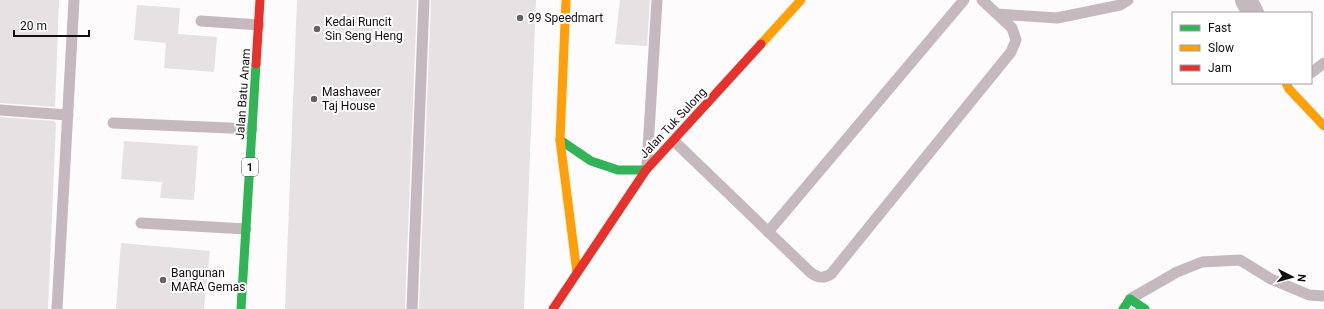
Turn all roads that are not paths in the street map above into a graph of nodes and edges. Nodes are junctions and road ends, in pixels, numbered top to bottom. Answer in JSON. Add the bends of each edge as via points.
{"nodes":[{"id":1,"x":74,"y":0,"type":"edge"},
{"id":2,"x":260,"y":0,"type":"edge"},
{"id":3,"x":424,"y":0,"type":"edge"},
{"id":4,"x":566,"y":0,"type":"edge"},
{"id":5,"x":657,"y":0,"type":"edge"},
{"id":6,"x":783,"y":0,"type":"edge"},
{"id":7,"x":801,"y":0,"type":"edge"},
{"id":8,"x":964,"y":0,"type":"edge"},
{"id":9,"x":982,"y":0,"type":"edge"},
{"id":10,"x":1128,"y":0,"type":"edge"},
{"id":11,"x":1246,"y":0,"type":"edge"},
{"id":12,"x":1252,"y":12,"type":"edge"},
{"id":13,"x":790,"y":13,"type":"junction"},
{"id":14,"x":997,"y":14,"type":"junction"},
{"id":15,"x":201,"y":20,"type":"dead end"},
{"id":16,"x":259,"y":24,"type":"junction"},
{"id":17,"x":1324,"y":64,"type":"edge"},
{"id":18,"x":1312,"y":72,"type":"edge"},
{"id":19,"x":1291,"y":85,"type":"edge"},
{"id":20,"x":0,"y":110,"type":"edge"},
{"id":21,"x":68,"y":115,"type":"junction"},
{"id":22,"x":113,"y":123,"type":"dead end"},
{"id":23,"x":1324,"y":126,"type":"edge"},
{"id":24,"x":252,"y":129,"type":"junction"},
{"id":25,"x":560,"y":140,"type":"junction"},
{"id":26,"x":674,"y":141,"type":"junction"},
{"id":27,"x":646,"y":170,"type":"junction"},
{"id":28,"x":141,"y":223,"type":"dead end"},
{"id":29,"x":246,"y":229,"type":"junction"},
{"id":30,"x":768,"y":232,"type":"junction"},
{"id":31,"x":577,"y":273,"type":"junction"},
{"id":32,"x":1324,"y":296,"type":"edge"},
{"id":33,"x":1130,"y":299,"type":"junction"},
{"id":34,"x":57,"y":309,"type":"edge"},
{"id":35,"x":242,"y":309,"type":"edge"},
{"id":36,"x":412,"y":309,"type":"edge"},
{"id":37,"x":553,"y":309,"type":"edge"},
{"id":38,"x":1123,"y":309,"type":"edge"},
{"id":39,"x":1145,"y":309,"type":"edge"}],
"edges":[{"from":1,"to":21,"type":"lane"},
{"from":2,"to":16,"type":"main road","name":"Jalan Batu Anam","number":"1"},
{"from":3,"to":36,"type":"lane"},
{"from":4,"to":25,"type":"main road"},
{"from":5,"to":27,"type":"lane"},
{"from":6,"to":13,"type":"lane"},
{"from":7,"to":13,"type":"main road","name":"Jalan Tuk Sulong"},
{"from":8,"to":30,"type":"lane"},
{"from":9,"to":14,"type":"lane"},
{"from":10,"to":14,"type":"lane","via":[[1120,5],[1057,18]]},
{"from":11,"to":12,"type":"street"},
{"from":13,"to":26,"type":"main road","name":"Jalan Tuk Sulong"},
{"from":14,"to":30,"type":"lane","via":[[1012,28],[1016,40],[1011,52],[831,274],[826,277],[815,276]]},
{"from":15,"to":16,"type":"lane"},
{"from":16,"to":24,"type":"main road","name":"Jalan Batu Anam","number":"1"},
{"from":17,"to":18,"type":"lane"},
{"from":19,"to":23,"type":"main road"},
{"from":20,"to":21,"type":"lane"},
{"from":21,"to":34,"type":"lane"},
{"from":22,"to":24,"type":"lane"},
{"from":24,"to":29,"type":"main road","name":"Jalan Batu Anam","number":"1"},
{"from":25,"to":27,"type":"main road","via":[[591,161],[618,170]]},
{"from":25,"to":31,"type":"main road"},
{"from":26,"to":27,"type":"main road","name":"Jalan Tuk Sulong"},
{"from":26,"to":30,"type":"lane"},
{"from":27,"to":31,"type":"main road","name":"Jalan Tuk Sulong"},
{"from":28,"to":29,"type":"lane"},
{"from":29,"to":35,"type":"main road","name":"Jalan Batu Anam","number":"1"},
{"from":31,"to":37,"type":"main road","name":"Jalan Tuk Sulong"},
{"from":32,"to":33,"type":"lane","via":[[1309,295],[1277,282],[1240,260],[1202,262],[1177,272]]},
{"from":33,"to":38,"type":"main road"},
{"from":33,"to":39,"type":"main road"}]}
